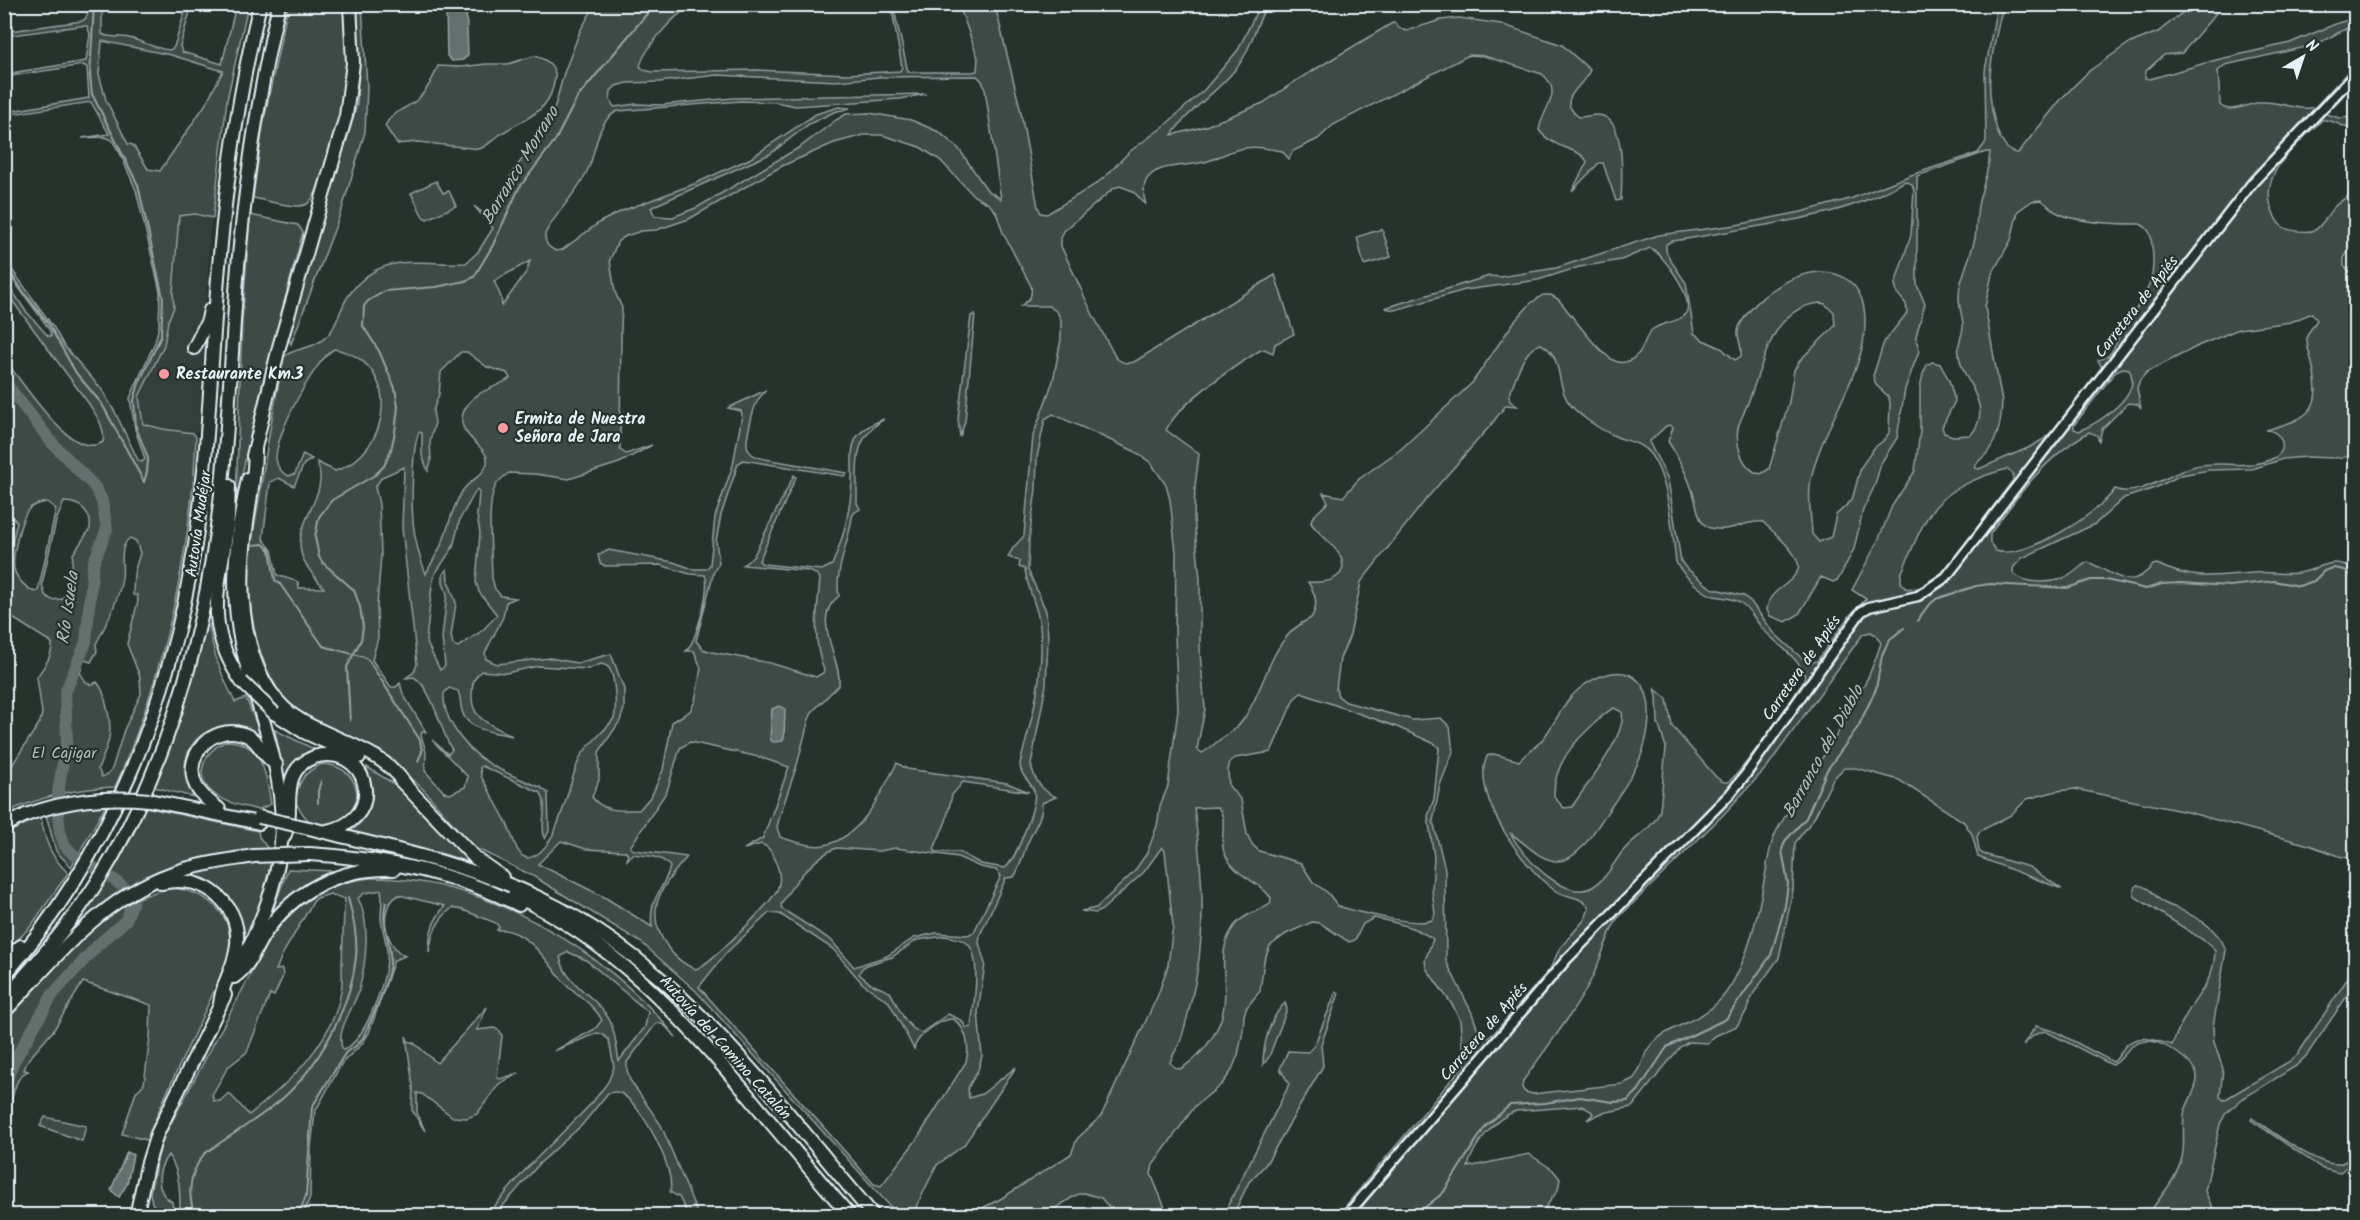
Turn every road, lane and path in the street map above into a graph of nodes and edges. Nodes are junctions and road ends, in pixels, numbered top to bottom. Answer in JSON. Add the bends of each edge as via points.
{"nodes":[{"id":1,"x":260,"y":4,"type":"edge"},
{"id":2,"x":279,"y":4,"type":"edge"},
{"id":3,"x":350,"y":4,"type":"edge"},
{"id":4,"x":2355,"y":73,"type":"edge"},
{"id":5,"x":222,"y":236,"type":"junction"},
{"id":6,"x":194,"y":348,"type":"dead end"},
{"id":7,"x":199,"y":429,"type":"dead end"},
{"id":8,"x":225,"y":445,"type":"junction"},
{"id":9,"x":255,"y":448,"type":"junction"},
{"id":10,"x":205,"y":460,"type":"junction"},
{"id":11,"x":276,"y":764,"type":"junction"},
{"id":12,"x":406,"y":785,"type":"junction"},
{"id":13,"x":149,"y":800,"type":"junction"},
{"id":14,"x":219,"y":809,"type":"junction"},
{"id":15,"x":259,"y":820,"type":"junction"},
{"id":16,"x":4,"y":826,"type":"edge"},
{"id":17,"x":309,"y":831,"type":"junction"},
{"id":18,"x":324,"y":832,"type":"junction"},
{"id":19,"x":281,"y":841,"type":"junction"},
{"id":20,"x":434,"y":873,"type":"junction"},
{"id":21,"x":149,"y":883,"type":"junction"},
{"id":22,"x":527,"y":897,"type":"junction"},
{"id":23,"x":64,"y":900,"type":"junction"},
{"id":24,"x":4,"y":961,"type":"edge"},
{"id":25,"x":4,"y":976,"type":"edge"},
{"id":26,"x":234,"y":977,"type":"junction"},
{"id":27,"x":4,"y":999,"type":"edge"},
{"id":28,"x":220,"y":1005,"type":"junction"},
{"id":29,"x":4,"y":1012,"type":"edge"},
{"id":30,"x":716,"y":1058,"type":"junction"},
{"id":31,"x":136,"y":1215,"type":"edge"},
{"id":32,"x":850,"y":1215,"type":"edge"},
{"id":33,"x":874,"y":1215,"type":"edge"},
{"id":34,"x":1346,"y":1215,"type":"edge"}],
"edges":[{"from":1,"to":5,"type":"highway","name":"Autovía Mudéjar","via":[[238,112]]},
{"from":2,"to":8,"type":"highway","name":"Autovía Mudéjar","via":[[247,181]]},
{"from":3,"to":9,"type":"highway","via":[[353,48],[348,105],[279,347]]},
{"from":4,"to":34,"type":"street","name":"Carretera de Apiés","via":[[2253,182],[1946,577],[1918,596],[1869,607],[1853,621],[1730,794],[1567,959]]},
{"from":5,"to":6,"type":"highway","via":[[215,247],[208,320]]},
{"from":5,"to":10,"type":"highway","name":"Autovía Mudéjar"},
{"from":7,"to":10,"type":"highway","via":[[199,454]]},
{"from":8,"to":12,"type":"highway","bridge":true,"via":[[230,457],[228,516],[216,591],[216,621],[225,652],[242,682],[274,713]]},
{"from":8,"to":27,"type":"highway","name":"Autovía Mudéjar","via":[[214,544],[194,645],[161,748],[138,805],[87,898]]},
{"from":9,"to":11,"type":"highway","via":[[234,577],[247,664]]},
{"from":9,"to":12,"type":"highway","via":[[243,584],[247,626],[259,668],[274,695],[292,714],[374,757]]},
{"from":10,"to":23,"type":"highway","name":"Autovía Mudéjar","via":[[192,561],[169,664],[138,756],[96,847]]},
{"from":11,"to":14,"type":"highway","via":[[257,742],[241,733],[224,732],[207,740],[196,754],[193,777],[201,793]]},
{"from":11,"to":19,"type":"highway"},
{"from":12,"to":22,"type":"highway","via":[[475,858]]},
{"from":13,"to":14,"type":"highway","via":[[168,798]]},
{"from":13,"to":15,"type":"highway"},
{"from":13,"to":16,"type":"highway","bridge":true,"via":[[115,797],[56,804]]},
{"from":14,"to":15,"type":"highway"},
{"from":15,"to":17,"type":"highway","bridge":true},
{"from":17,"to":18,"type":"highway"},
{"from":17,"to":22,"type":"highway"},
{"from":18,"to":19,"type":"highway","via":[[353,820],[365,796],[357,769],[333,755],[311,758],[294,774],[288,794],[286,834]]},
{"from":18,"to":22,"type":"highway","via":[[447,863]]},
{"from":19,"to":26,"type":"highway","via":[[268,901]]},
{"from":20,"to":21,"type":"highway","bridge":true,"via":[[374,860],[309,854],[254,856],[194,867]]},
{"from":20,"to":26,"type":"highway","via":[[364,870],[318,884],[295,899],[277,918],[244,970]]},
{"from":20,"to":30,"type":"highway","via":[[516,903],[580,939],[627,975]]},
{"from":21,"to":28,"type":"highway","via":[[198,883],[228,906],[236,924],[237,945]]},
{"from":21,"to":29,"type":"highway","via":[[89,923]]},
{"from":22,"to":30,"type":"highway","name":"Autovía del Camino Catalán","via":[[621,962],[667,1004]]},
{"from":22,"to":33,"type":"highway","name":"Autovía del Camino Catalán","via":[[562,910],[622,947],[672,989],[706,1021]]},
{"from":23,"to":24,"type":"highway","via":[[55,902],[25,942]]},
{"from":23,"to":25,"type":"highway","name":"Autovía Mudéjar"},
{"from":26,"to":28,"type":"highway"},
{"from":28,"to":31,"type":"highway","via":[[157,1134]]},
{"from":30,"to":32,"type":"highway","name":"Autovía del Camino Catalán"}]}
